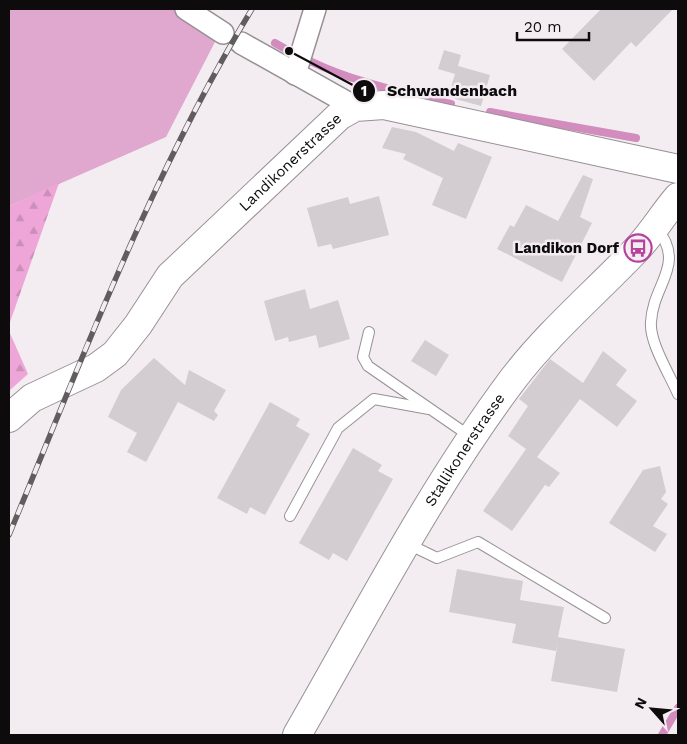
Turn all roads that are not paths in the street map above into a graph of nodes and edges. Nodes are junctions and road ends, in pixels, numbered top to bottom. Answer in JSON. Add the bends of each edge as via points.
{"nodes":[{"id":1,"x":186,"y":9,"type":"edge"},
{"id":2,"x":315,"y":9,"type":"edge"},
{"id":3,"x":295,"y":74,"type":"junction"},
{"id":4,"x":355,"y":107,"type":"junction"},
{"id":5,"x":678,"y":169,"type":"edge"},
{"id":6,"x":678,"y":196,"type":"edge"},
{"id":7,"x":656,"y":227,"type":"junction"},
{"id":8,"x":369,"y":332,"type":"dead end"},
{"id":9,"x":678,"y":394,"type":"edge"},
{"id":10,"x":429,"y":409,"type":"junction"},
{"id":11,"x":9,"y":418,"type":"edge"},
{"id":12,"x":471,"y":438,"type":"junction"},
{"id":13,"x":290,"y":516,"type":"dead end"},
{"id":14,"x":407,"y":544,"type":"junction"},
{"id":15,"x":605,"y":618,"type":"dead end"},
{"id":16,"x":297,"y":735,"type":"edge"}],
"edges":[{"from":1,"to":3,"type":"street"},
{"from":2,"to":3,"type":"street"},
{"from":3,"to":4,"type":"street"},
{"from":4,"to":5,"type":"street","name":"Landikonerstrasse","via":[[384,105]]},
{"from":4,"to":11,"type":"street","name":"Landikonerstrasse","via":[[339,116],[170,276],[115,354],[96,368],[32,398]]},
{"from":6,"to":7,"type":"street","name":"Stallikonerstrasse"},
{"from":7,"to":9,"type":"lane","via":[[671,240],[677,261],[652,311],[652,335]]},
{"from":7,"to":12,"type":"street","name":"Stallikonerstrasse","via":[[546,340]]},
{"from":8,"to":10,"type":"lane","via":[[362,357],[368,366]]},
{"from":10,"to":12,"type":"lane"},
{"from":10,"to":13,"type":"lane","via":[[374,399],[338,428]]},
{"from":12,"to":14,"type":"street","name":"Stallikonerstrasse"},
{"from":14,"to":15,"type":"lane","via":[[438,558],[478,542]]},
{"from":14,"to":16,"type":"street","name":"Stallikonerstrasse"}]}
